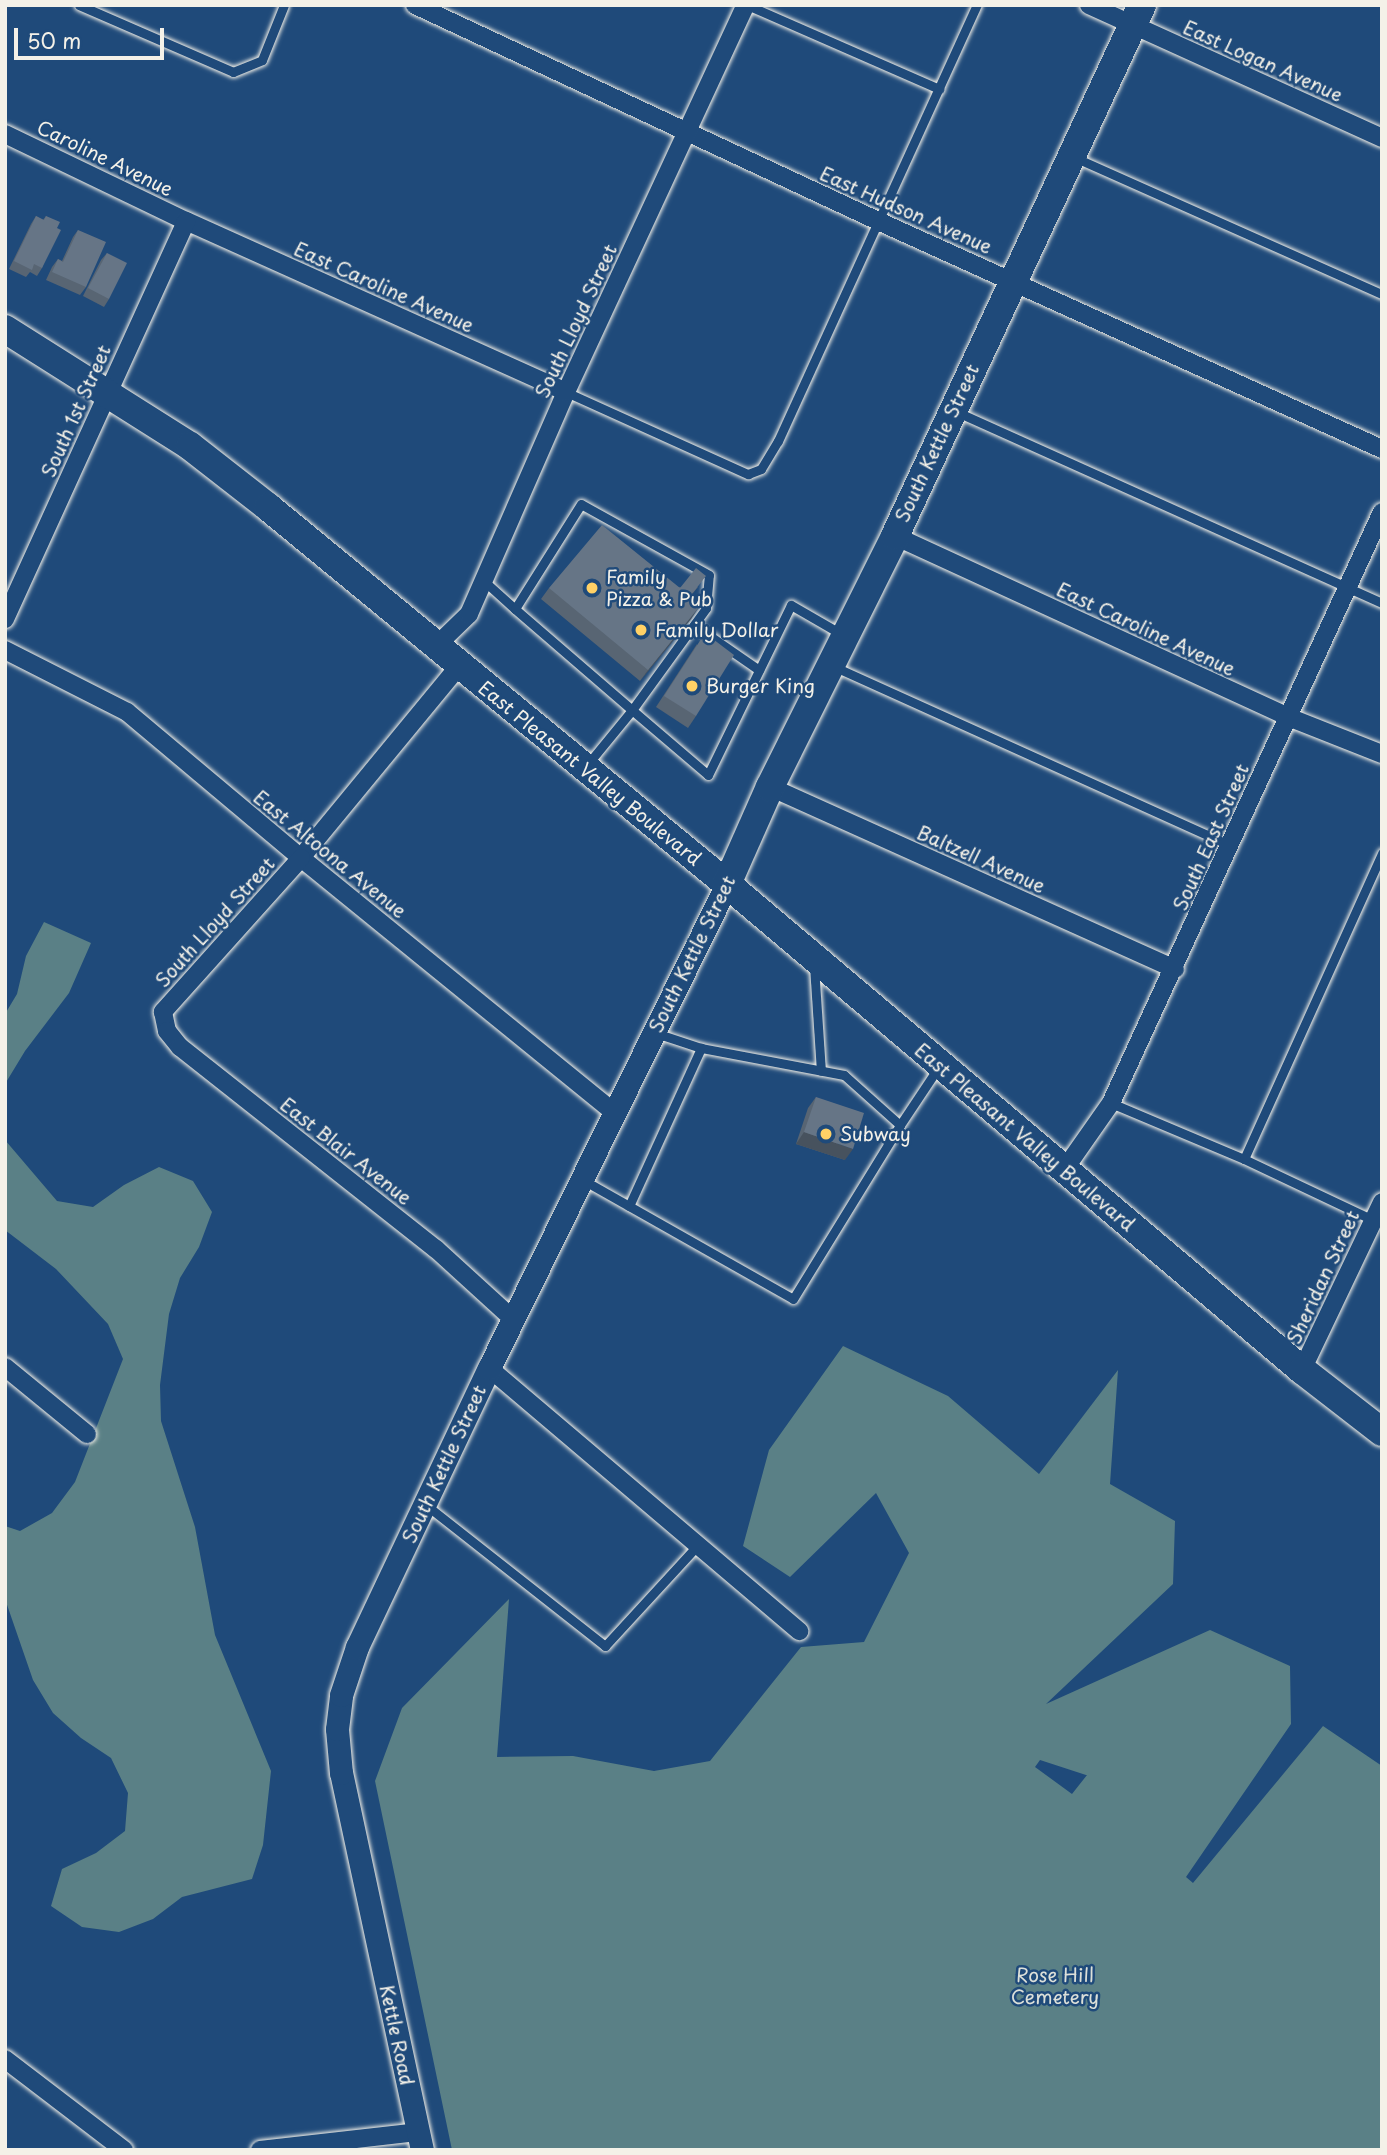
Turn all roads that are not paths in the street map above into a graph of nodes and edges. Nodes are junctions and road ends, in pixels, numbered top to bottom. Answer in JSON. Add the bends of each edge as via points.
{"nodes":[{"id":1,"x":79,"y":5,"type":"edge"},
{"id":2,"x":284,"y":5,"type":"edge"},
{"id":3,"x":415,"y":5,"type":"edge"},
{"id":4,"x":747,"y":5,"type":"edge"},
{"id":5,"x":977,"y":5,"type":"edge"},
{"id":6,"x":1089,"y":5,"type":"edge"},
{"id":7,"x":1138,"y":15,"type":"edge"},
{"id":8,"x":939,"y":89,"type":"junction"},
{"id":9,"x":688,"y":133,"type":"junction"},
{"id":10,"x":5,"y":134,"type":"edge"},
{"id":11,"x":1382,"y":138,"type":"edge"},
{"id":12,"x":1071,"y":156,"type":"junction"},
{"id":13,"x":186,"y":221,"type":"junction"},
{"id":14,"x":878,"y":221,"type":"junction"},
{"id":15,"x":1012,"y":280,"type":"junction"},
{"id":16,"x":1382,"y":294,"type":"edge"},
{"id":17,"x":5,"y":328,"type":"edge"},
{"id":18,"x":107,"y":391,"type":"junction"},
{"id":19,"x":566,"y":392,"type":"junction"},
{"id":20,"x":952,"y":410,"type":"junction"},
{"id":21,"x":1382,"y":449,"type":"edge"},
{"id":22,"x":1382,"y":512,"type":"edge"},
{"id":23,"x":895,"y":536,"type":"junction"},
{"id":24,"x":484,"y":581,"type":"junction"},
{"id":25,"x":1348,"y":586,"type":"junction"},
{"id":26,"x":1382,"y":603,"type":"edge"},
{"id":27,"x":514,"y":609,"type":"junction"},
{"id":28,"x":5,"y":619,"type":"edge"},
{"id":29,"x":694,"y":625,"type":"junction"},
{"id":30,"x":845,"y":636,"type":"junction"},
{"id":31,"x":435,"y":646,"type":"junction"},
{"id":32,"x":5,"y":650,"type":"edge"},
{"id":33,"x":831,"y":665,"type":"junction"},
{"id":34,"x":459,"y":666,"type":"junction"},
{"id":35,"x":759,"y":670,"type":"junction"},
{"id":36,"x":632,"y":710,"type":"junction"},
{"id":37,"x":1288,"y":717,"type":"junction"},
{"id":38,"x":1382,"y":754,"type":"edge"},
{"id":39,"x":585,"y":769,"type":"junction"},
{"id":40,"x":770,"y":788,"type":"junction"},
{"id":41,"x":1230,"y":845,"type":"junction"},
{"id":42,"x":1382,"y":853,"type":"edge"},
{"id":43,"x":301,"y":858,"type":"junction"},
{"id":44,"x":727,"y":884,"type":"junction"},
{"id":45,"x":814,"y":958,"type":"junction"},
{"id":46,"x":1175,"y":969,"type":"junction"},
{"id":47,"x":163,"y":1012,"type":"joint"},
{"id":48,"x":654,"y":1032,"type":"junction"},
{"id":49,"x":701,"y":1048,"type":"junction"},
{"id":50,"x":940,"y":1065,"type":"junction"},
{"id":51,"x":821,"y":1070,"type":"junction"},
{"id":52,"x":1111,"y":1103,"type":"junction"},
{"id":53,"x":615,"y":1113,"type":"junction"},
{"id":54,"x":900,"y":1125,"type":"junction"},
{"id":55,"x":1244,"y":1158,"type":"junction"},
{"id":56,"x":1064,"y":1170,"type":"junction"},
{"id":57,"x":582,"y":1180,"type":"junction"},
{"id":58,"x":1382,"y":1202,"type":"edge"},
{"id":59,"x":629,"y":1206,"type":"junction"},
{"id":60,"x":1373,"y":1220,"type":"junction"},
{"id":61,"x":513,"y":1319,"type":"junction"},
{"id":62,"x":5,"y":1367,"type":"edge"},
{"id":63,"x":489,"y":1368,"type":"junction"},
{"id":64,"x":1302,"y":1370,"type":"junction"},
{"id":65,"x":1382,"y":1432,"type":"edge"},
{"id":66,"x":87,"y":1434,"type":"dead end"},
{"id":67,"x":425,"y":1504,"type":"junction"},
{"id":68,"x":698,"y":1545,"type":"junction"},
{"id":69,"x":799,"y":1631,"type":"dead end"},
{"id":70,"x":372,"y":1921,"type":"joint"},
{"id":71,"x":5,"y":2059,"type":"edge"},
{"id":72,"x":421,"y":2141,"type":"edge"},
{"id":73,"x":124,"y":2150,"type":"edge"},
{"id":74,"x":260,"y":2150,"type":"edge"}],
"edges":[{"from":1,"to":2,"type":"lane","via":[[233,72],[262,60]]},
{"from":3,"to":9,"type":"street","name":"East Hudson Avenue"},
{"from":4,"to":8,"type":"lane"},
{"from":4,"to":9,"type":"street","name":"South Lloyd Street"},
{"from":5,"to":8,"type":"lane"},
{"from":6,"to":7,"type":"street","name":"East Logan Avenue"},
{"from":7,"to":11,"type":"street","name":"East Logan Avenue"},
{"from":7,"to":12,"type":"main road","name":"South Kettle Street"},
{"from":8,"to":14,"type":"lane"},
{"from":9,"to":14,"type":"street","name":"East Hudson Avenue"},
{"from":9,"to":19,"type":"street","name":"South Lloyd Street"},
{"from":10,"to":13,"type":"street","name":"Caroline Avenue"},
{"from":12,"to":15,"type":"main road","name":"South Kettle Street"},
{"from":12,"to":16,"type":"lane"},
{"from":13,"to":18,"type":"street","name":"South 1st Street"},
{"from":13,"to":19,"type":"street","name":"East Caroline Avenue"},
{"from":14,"to":15,"type":"street","name":"East Hudson Avenue"},
{"from":14,"to":19,"type":"lane","via":[[761,469],[748,474]]},
{"from":15,"to":20,"type":"main road","name":"South Kettle Street"},
{"from":15,"to":21,"type":"street","name":"East Hudson Avenue"},
{"from":17,"to":18,"type":"main road","name":"East Pleasant Valley Boulevard"},
{"from":18,"to":28,"type":"street","name":"South 1st Street"},
{"from":18,"to":31,"type":"main road","name":"East Pleasant Valley Boulevard","via":[[190,446]]},
{"from":19,"to":24,"type":"street","name":"South Lloyd Street"},
{"from":20,"to":23,"type":"main road","name":"South Kettle Street"},
{"from":20,"to":25,"type":"lane"},
{"from":22,"to":25,"type":"street","name":"South East Street"},
{"from":23,"to":30,"type":"main road","name":"South Kettle Street"},
{"from":23,"to":37,"type":"street","name":"East Caroline Avenue"},
{"from":24,"to":27,"type":"lane"},
{"from":24,"to":31,"type":"street","name":"South Lloyd Street","via":[[469,614]]},
{"from":25,"to":26,"type":"lane"},
{"from":25,"to":37,"type":"street","name":"South East Street"},
{"from":27,"to":29,"type":"lane","via":[[581,504],[709,575],[706,608]]},
{"from":27,"to":36,"type":"lane"},
{"from":29,"to":35,"type":"lane"},
{"from":29,"to":36,"type":"lane"},
{"from":30,"to":33,"type":"main road","name":"South Kettle Street"},
{"from":30,"to":35,"type":"lane","via":[[791,605]]},
{"from":31,"to":34,"type":"main road","name":"East Pleasant Valley Boulevard"},
{"from":32,"to":43,"type":"street","name":"East Altoona Avenue","via":[[127,712]]},
{"from":33,"to":40,"type":"main road","name":"South Kettle Street"},
{"from":33,"to":41,"type":"lane"},
{"from":34,"to":39,"type":"main road","name":"East Pleasant Valley Boulevard"},
{"from":34,"to":43,"type":"street","name":"South Lloyd Street"},
{"from":35,"to":36,"type":"lane","via":[[708,775]]},
{"from":36,"to":39,"type":"lane"},
{"from":37,"to":38,"type":"street","name":"East Caroline Avenue"},
{"from":37,"to":41,"type":"street","name":"South East Street"},
{"from":39,"to":44,"type":"main road","name":"East Pleasant Valley Boulevard"},
{"from":40,"to":44,"type":"main road","name":"South Kettle Street"},
{"from":40,"to":46,"type":"street","name":"Baltzell Avenue"},
{"from":41,"to":46,"type":"street","name":"South East Street"},
{"from":42,"to":55,"type":"lane"},
{"from":43,"to":47,"type":"street","name":"South Lloyd Street"},
{"from":43,"to":53,"type":"street","name":"East Altoona Avenue"},
{"from":44,"to":45,"type":"main road","name":"East Pleasant Valley Boulevard"},
{"from":44,"to":48,"type":"street","name":"South Kettle Street"},
{"from":45,"to":50,"type":"main road","name":"East Pleasant Valley Boulevard"},
{"from":45,"to":51,"type":"lane"},
{"from":46,"to":52,"type":"street","name":"South East Street"},
{"from":47,"to":61,"type":"street","name":"East Blair Avenue","via":[[167,1031],[180,1047],[436,1249]]},
{"from":48,"to":49,"type":"lane"},
{"from":48,"to":53,"type":"street","name":"South Kettle Street"},
{"from":49,"to":51,"type":"lane"},
{"from":49,"to":59,"type":"lane"},
{"from":50,"to":54,"type":"lane"},
{"from":50,"to":56,"type":"main road","name":"East Pleasant Valley Boulevard"},
{"from":51,"to":54,"type":"lane","via":[[844,1075]]},
{"from":52,"to":55,"type":"lane"},
{"from":52,"to":56,"type":"street","name":"South East Street"},
{"from":53,"to":57,"type":"street","name":"South Kettle Street"},
{"from":54,"to":59,"type":"lane","via":[[793,1299]]},
{"from":55,"to":60,"type":"lane"},
{"from":56,"to":64,"type":"main road","name":"East Pleasant Valley Boulevard"},
{"from":57,"to":59,"type":"lane"},
{"from":57,"to":61,"type":"street","name":"South Kettle Street"},
{"from":58,"to":60,"type":"street","name":"Sheridan Street"},
{"from":60,"to":64,"type":"street","name":"Sheridan Street"},
{"from":61,"to":63,"type":"street","name":"South Kettle Street"},
{"from":62,"to":66,"type":"street"},
{"from":63,"to":67,"type":"street","name":"South Kettle Street"},
{"from":63,"to":68,"type":"street"},
{"from":64,"to":65,"type":"main road","name":"East Pleasant Valley Boulevard"},
{"from":67,"to":68,"type":"lane","via":[[605,1646]]},
{"from":67,"to":70,"type":"street","name":"South Kettle Street","via":[[357,1647],[338,1713],[341,1773]]},
{"from":68,"to":69,"type":"street"},
{"from":70,"to":72,"type":"street","name":"Kettle Road"},
{"from":71,"to":73,"type":"street"},
{"from":72,"to":74,"type":"street"}]}
